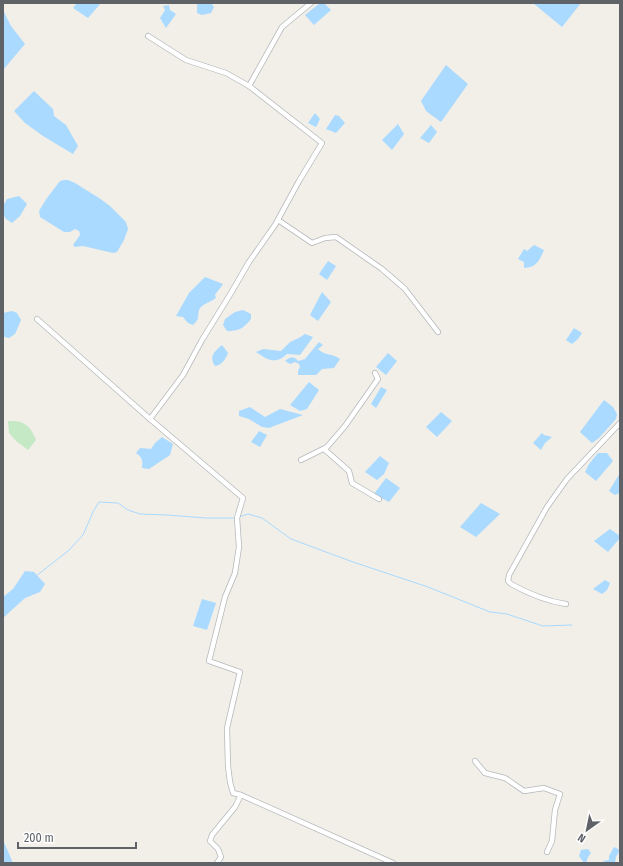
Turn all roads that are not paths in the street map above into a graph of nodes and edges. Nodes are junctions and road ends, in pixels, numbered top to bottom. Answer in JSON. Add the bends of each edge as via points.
{"nodes":[{"id":1,"x":311,"y":3,"type":"edge"},
{"id":2,"x":148,"y":36,"type":"dead end"},
{"id":3,"x":250,"y":86,"type":"junction"},
{"id":4,"x":278,"y":220,"type":"junction"},
{"id":5,"x":37,"y":319,"type":"dead end"},
{"id":6,"x":438,"y":332,"type":"dead end"},
{"id":7,"x":375,"y":373,"type":"dead end"},
{"id":8,"x":150,"y":419,"type":"junction"},
{"id":9,"x":620,"y":423,"type":"edge"},
{"id":10,"x":324,"y":449,"type":"junction"},
{"id":11,"x":301,"y":460,"type":"dead end"},
{"id":12,"x":379,"y":499,"type":"dead end"},
{"id":13,"x":566,"y":604,"type":"dead end"},
{"id":14,"x":475,"y":761,"type":"dead end"},
{"id":15,"x":241,"y":795,"type":"junction"},
{"id":16,"x":547,"y":852,"type":"dead end"},
{"id":17,"x":217,"y":863,"type":"edge"},
{"id":18,"x":393,"y":863,"type":"edge"}],
"edges":[{"from":1,"to":3,"type":"street","via":[[282,28]]},
{"from":2,"to":3,"type":"street","via":[[186,60],[226,73]]},
{"from":3,"to":4,"type":"street","via":[[322,144]]},
{"from":4,"to":6,"type":"street","via":[[312,243],[336,237],[382,269],[405,289]]},
{"from":4,"to":8,"type":"street","via":[[248,262],[183,375]]},
{"from":5,"to":8,"type":"street"},
{"from":7,"to":10,"type":"street","via":[[378,379],[345,426]]},
{"from":8,"to":15,"type":"street","via":[[243,498],[237,518],[239,547],[235,573],[225,597],[210,661],[240,672],[227,728],[230,782],[233,793]]},
{"from":9,"to":13,"type":"street","via":[[567,479],[547,507],[509,575],[508,581],[511,584],[528,593]]},
{"from":10,"to":11,"type":"street"},
{"from":10,"to":12,"type":"street","via":[[349,471],[352,483]]},
{"from":14,"to":16,"type":"street","via":[[485,773],[505,778],[524,791],[544,788],[560,794],[555,810],[552,841]]},
{"from":15,"to":17,"type":"street","via":[[236,807],[212,835],[210,841],[218,849],[221,857]]},
{"from":15,"to":18,"type":"street"}]}
